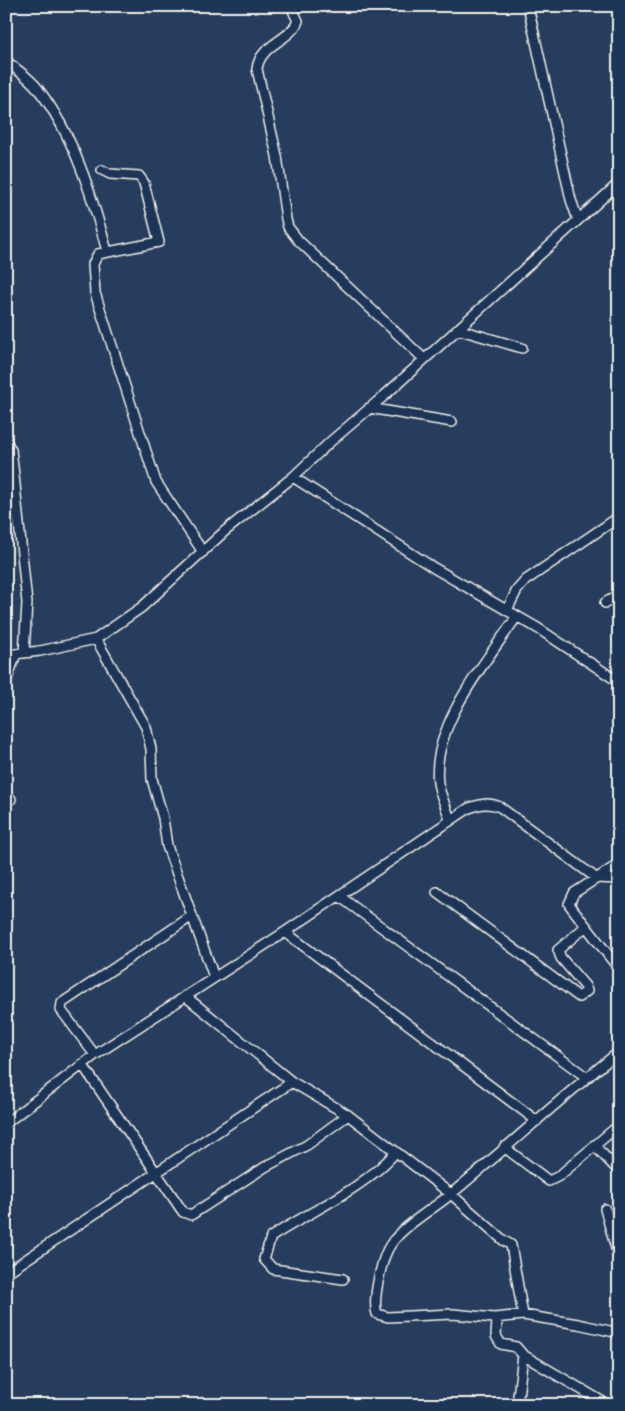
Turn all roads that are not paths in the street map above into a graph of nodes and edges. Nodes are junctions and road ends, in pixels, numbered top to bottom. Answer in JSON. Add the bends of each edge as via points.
{"nodes":[{"id":1,"x":291,"y":6,"type":"edge"},
{"id":2,"x":528,"y":6,"type":"edge"},
{"id":3,"x":6,"y":61,"type":"edge"},
{"id":4,"x":102,"y":170,"type":"dead end"},
{"id":5,"x":619,"y":183,"type":"edge"},
{"id":6,"x":578,"y":220,"type":"junction"},
{"id":7,"x":107,"y":251,"type":"junction"},
{"id":8,"x":457,"y":329,"type":"junction"},
{"id":9,"x":522,"y":348,"type":"dead end"},
{"id":10,"x":424,"y":359,"type":"junction"},
{"id":11,"x":369,"y":408,"type":"junction"},
{"id":12,"x":452,"y":422,"type":"dead end"},
{"id":13,"x":6,"y":441,"type":"edge"},
{"id":14,"x":293,"y":476,"type":"junction"},
{"id":15,"x":619,"y":517,"type":"edge"},
{"id":16,"x":203,"y":552,"type":"junction"},
{"id":17,"x":619,"y":595,"type":"edge"},
{"id":18,"x":605,"y":603,"type":"dead end"},
{"id":19,"x":506,"y":610,"type":"junction"},
{"id":20,"x":517,"y":616,"type":"junction"},
{"id":21,"x":96,"y":639,"type":"junction"},
{"id":22,"x":20,"y":653,"type":"junction"},
{"id":23,"x":6,"y":655,"type":"edge"},
{"id":24,"x":618,"y":678,"type":"edge"},
{"id":25,"x":6,"y":682,"type":"edge"},
{"id":26,"x":450,"y":820,"type":"junction"},
{"id":27,"x":619,"y":864,"type":"edge"},
{"id":28,"x":596,"y":878,"type":"junction"},
{"id":29,"x":619,"y":879,"type":"edge"},
{"id":30,"x":437,"y":892,"type":"dead end"},
{"id":31,"x":339,"y":896,"type":"junction"},
{"id":32,"x":192,"y":916,"type":"junction"},
{"id":33,"x":585,"y":927,"type":"junction"},
{"id":34,"x":285,"y":932,"type":"junction"},
{"id":35,"x":619,"y":969,"type":"edge"},
{"id":36,"x":214,"y":977,"type":"junction"},
{"id":37,"x":185,"y":996,"type":"junction"},
{"id":38,"x":619,"y":1052,"type":"edge"},
{"id":39,"x":95,"y":1055,"type":"junction"},
{"id":40,"x":82,"y":1064,"type":"junction"},
{"id":41,"x":586,"y":1077,"type":"junction"},
{"id":42,"x":292,"y":1082,"type":"junction"},
{"id":43,"x":348,"y":1115,"type":"junction"},
{"id":44,"x":537,"y":1121,"type":"junction"},
{"id":45,"x":6,"y":1123,"type":"edge"},
{"id":46,"x":619,"y":1125,"type":"edge"},
{"id":47,"x":594,"y":1145,"type":"junction"},
{"id":48,"x":504,"y":1147,"type":"junction"},
{"id":49,"x":395,"y":1153,"type":"junction"},
{"id":50,"x":619,"y":1164,"type":"edge"},
{"id":51,"x":158,"y":1172,"type":"junction"},
{"id":52,"x":451,"y":1194,"type":"junction"},
{"id":53,"x":605,"y":1209,"type":"dead end"},
{"id":54,"x":619,"y":1260,"type":"edge"},
{"id":55,"x":6,"y":1273,"type":"edge"},
{"id":56,"x":343,"y":1280,"type":"dead end"},
{"id":57,"x":523,"y":1315,"type":"junction"},
{"id":58,"x":494,"y":1318,"type":"junction"},
{"id":59,"x":619,"y":1334,"type":"edge"},
{"id":60,"x":523,"y":1355,"type":"junction"},
{"id":61,"x":517,"y":1405,"type":"edge"},
{"id":62,"x":608,"y":1405,"type":"edge"}],
"edges":[{"from":1,"to":10,"type":"street","via":[[298,21],[296,28],[268,48],[256,69],[277,156],[287,223],[311,254]]},
{"from":2,"to":6,"type":"street"},
{"from":3,"to":7,"type":"street","via":[[37,87],[54,111],[71,143],[100,222]]},
{"from":4,"to":7,"type":"street","via":[[110,174],[139,176],[144,183],[159,242]]},
{"from":5,"to":6,"type":"street"},
{"from":6,"to":8,"type":"street"},
{"from":7,"to":16,"type":"street","via":[[98,254],[93,264],[95,293],[147,458],[160,490]]},
{"from":8,"to":9,"type":"street"},
{"from":8,"to":10,"type":"street"},
{"from":10,"to":11,"type":"street"},
{"from":11,"to":12,"type":"street"},
{"from":11,"to":14,"type":"street"},
{"from":13,"to":22,"type":"street","via":[[11,450],[27,603]]},
{"from":14,"to":16,"type":"street"},
{"from":14,"to":19,"type":"street","via":[[434,568]]},
{"from":15,"to":19,"type":"street","via":[[526,580]]},
{"from":16,"to":21,"type":"street","via":[[142,607]]},
{"from":17,"to":18,"type":"street"},
{"from":19,"to":20,"type":"street"},
{"from":20,"to":24,"type":"street"},
{"from":20,"to":26,"type":"street","via":[[463,696],[445,737],[438,784]]},
{"from":21,"to":22,"type":"street"},
{"from":21,"to":32,"type":"street","via":[[146,727],[152,779],[167,846]]},
{"from":22,"to":23,"type":"street"},
{"from":22,"to":25,"type":"street"},
{"from":26,"to":28,"type":"street","via":[[481,803],[491,803]]},
{"from":26,"to":31,"type":"street"},
{"from":27,"to":28,"type":"street"},
{"from":28,"to":29,"type":"street"},
{"from":28,"to":33,"type":"street","via":[[574,893],[569,904]]},
{"from":30,"to":33,"type":"street","via":[[579,997],[587,991],[586,986],[561,958],[558,950]]},
{"from":31,"to":34,"type":"street"},
{"from":31,"to":41,"type":"street"},
{"from":32,"to":36,"type":"street"},
{"from":32,"to":39,"type":"street","via":[[62,1003],[61,1010]]},
{"from":33,"to":35,"type":"street"},
{"from":34,"to":36,"type":"street"},
{"from":34,"to":44,"type":"street"},
{"from":36,"to":37,"type":"street"},
{"from":37,"to":39,"type":"street"},
{"from":37,"to":42,"type":"street"},
{"from":38,"to":41,"type":"street"},
{"from":39,"to":40,"type":"street"},
{"from":40,"to":45,"type":"street"},
{"from":40,"to":51,"type":"street"},
{"from":41,"to":44,"type":"street"},
{"from":42,"to":43,"type":"street"},
{"from":42,"to":51,"type":"street"},
{"from":43,"to":49,"type":"street"},
{"from":43,"to":51,"type":"street","via":[[307,1145],[265,1168],[194,1215],[183,1212]]},
{"from":44,"to":48,"type":"street"},
{"from":46,"to":47,"type":"street"},
{"from":47,"to":48,"type":"street","via":[[549,1181]]},
{"from":47,"to":50,"type":"street","via":[[614,1167]]},
{"from":48,"to":52,"type":"street"},
{"from":49,"to":52,"type":"street"},
{"from":49,"to":56,"type":"street","via":[[369,1176],[271,1237],[264,1259],[273,1269]]},
{"from":51,"to":55,"type":"street"},
{"from":52,"to":57,"type":"street","via":[[511,1244]]},
{"from":52,"to":58,"type":"street","via":[[401,1231],[389,1246],[375,1307],[378,1314],[388,1317],[454,1314]]},
{"from":53,"to":54,"type":"street"},
{"from":57,"to":58,"type":"street"},
{"from":57,"to":59,"type":"street"},
{"from":58,"to":60,"type":"street","via":[[497,1321],[496,1336],[501,1344],[516,1347]]},
{"from":60,"to":61,"type":"street"},
{"from":60,"to":62,"type":"street"}]}
